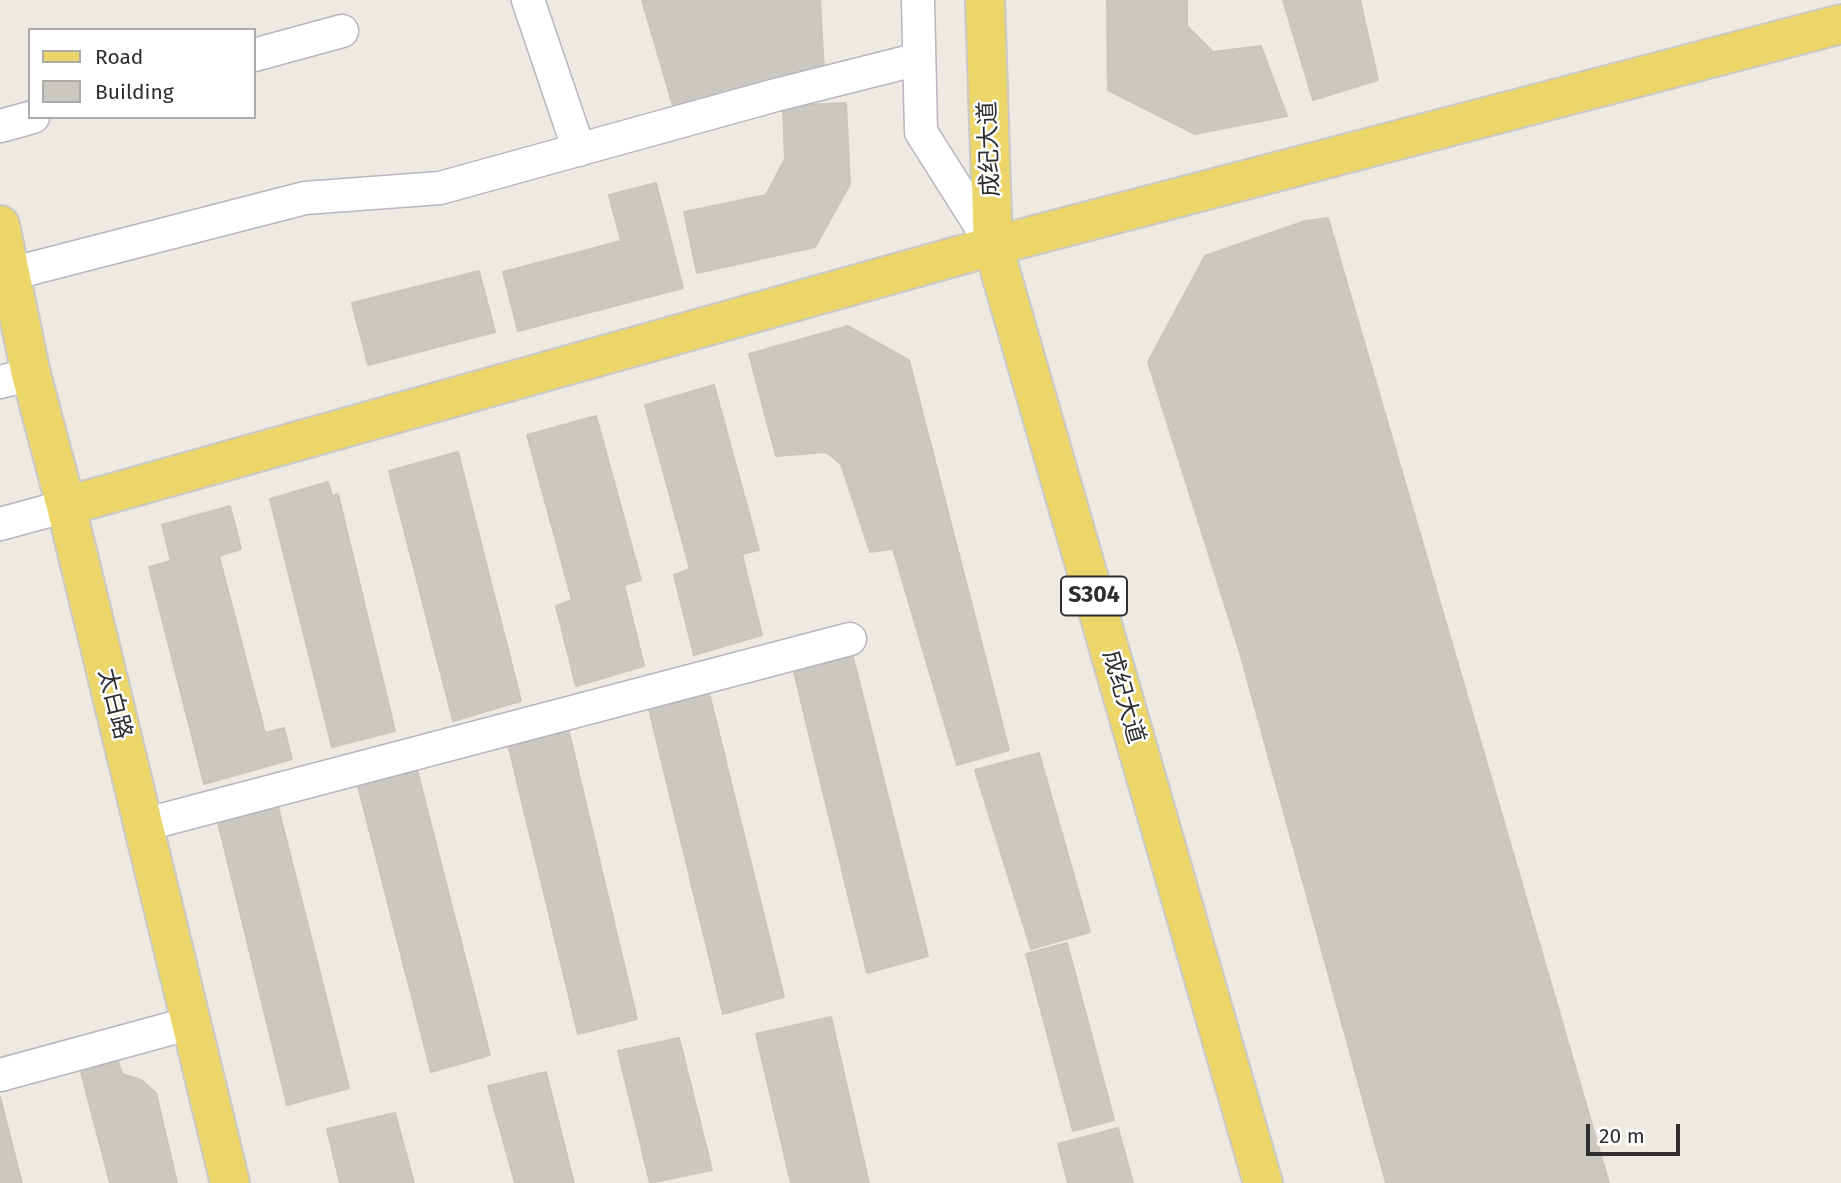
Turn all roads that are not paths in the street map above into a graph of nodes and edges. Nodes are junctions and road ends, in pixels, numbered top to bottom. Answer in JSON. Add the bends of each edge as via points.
{"nodes":[{"id":1,"x":528,"y":0,"type":"edge"},
{"id":2,"x":918,"y":0,"type":"edge"},
{"id":3,"x":985,"y":0,"type":"edge"},
{"id":4,"x":1841,"y":24,"type":"edge"},
{"id":5,"x":342,"y":30,"type":"dead end"},
{"id":6,"x":256,"y":54,"type":"edge"},
{"id":7,"x":919,"y":59,"type":"junction"},
{"id":8,"x":28,"y":118,"type":"edge"},
{"id":9,"x":0,"y":126,"type":"edge"},
{"id":10,"x":579,"y":150,"type":"junction"},
{"id":11,"x":0,"y":225,"type":"edge"},
{"id":12,"x":993,"y":246,"type":"junction"},
{"id":13,"x":10,"y":274,"type":"junction"},
{"id":14,"x":15,"y":378,"type":"edge"},
{"id":15,"x":66,"y":506,"type":"junction"},
{"id":16,"x":0,"y":524,"type":"edge"},
{"id":17,"x":850,"y":639,"type":"dead end"},
{"id":18,"x":143,"y":825,"type":"junction"},
{"id":19,"x":191,"y":1023,"type":"junction"},
{"id":20,"x":0,"y":1075,"type":"edge"},
{"id":21,"x":230,"y":1183,"type":"edge"},
{"id":22,"x":1263,"y":1183,"type":"edge"}],
"edges":[{"from":1,"to":10,"type":"street"},
{"from":2,"to":7,"type":"street"},
{"from":3,"to":12,"type":"main road","name":"成纪大道","number":"S304"},
{"from":4,"to":12,"type":"main road"},
{"from":5,"to":6,"type":"street"},
{"from":7,"to":10,"type":"street"},
{"from":7,"to":12,"type":"street","via":[[921,132]]},
{"from":8,"to":9,"type":"street"},
{"from":10,"to":13,"type":"street","via":[[440,188],[305,198]]},
{"from":11,"to":13,"type":"main road","name":"太白路"},
{"from":12,"to":15,"type":"main road"},
{"from":12,"to":22,"type":"main road","name":"成纪大道","number":"S304"},
{"from":13,"to":14,"type":"main road","name":"太白路"},
{"from":14,"to":15,"type":"main road","name":"太白路"},
{"from":15,"to":16,"type":"street"},
{"from":15,"to":18,"type":"main road","name":"太白路"},
{"from":17,"to":18,"type":"street"},
{"from":18,"to":19,"type":"main road","name":"太白路"},
{"from":19,"to":20,"type":"street"},
{"from":19,"to":21,"type":"main road","name":"太白路"}]}
